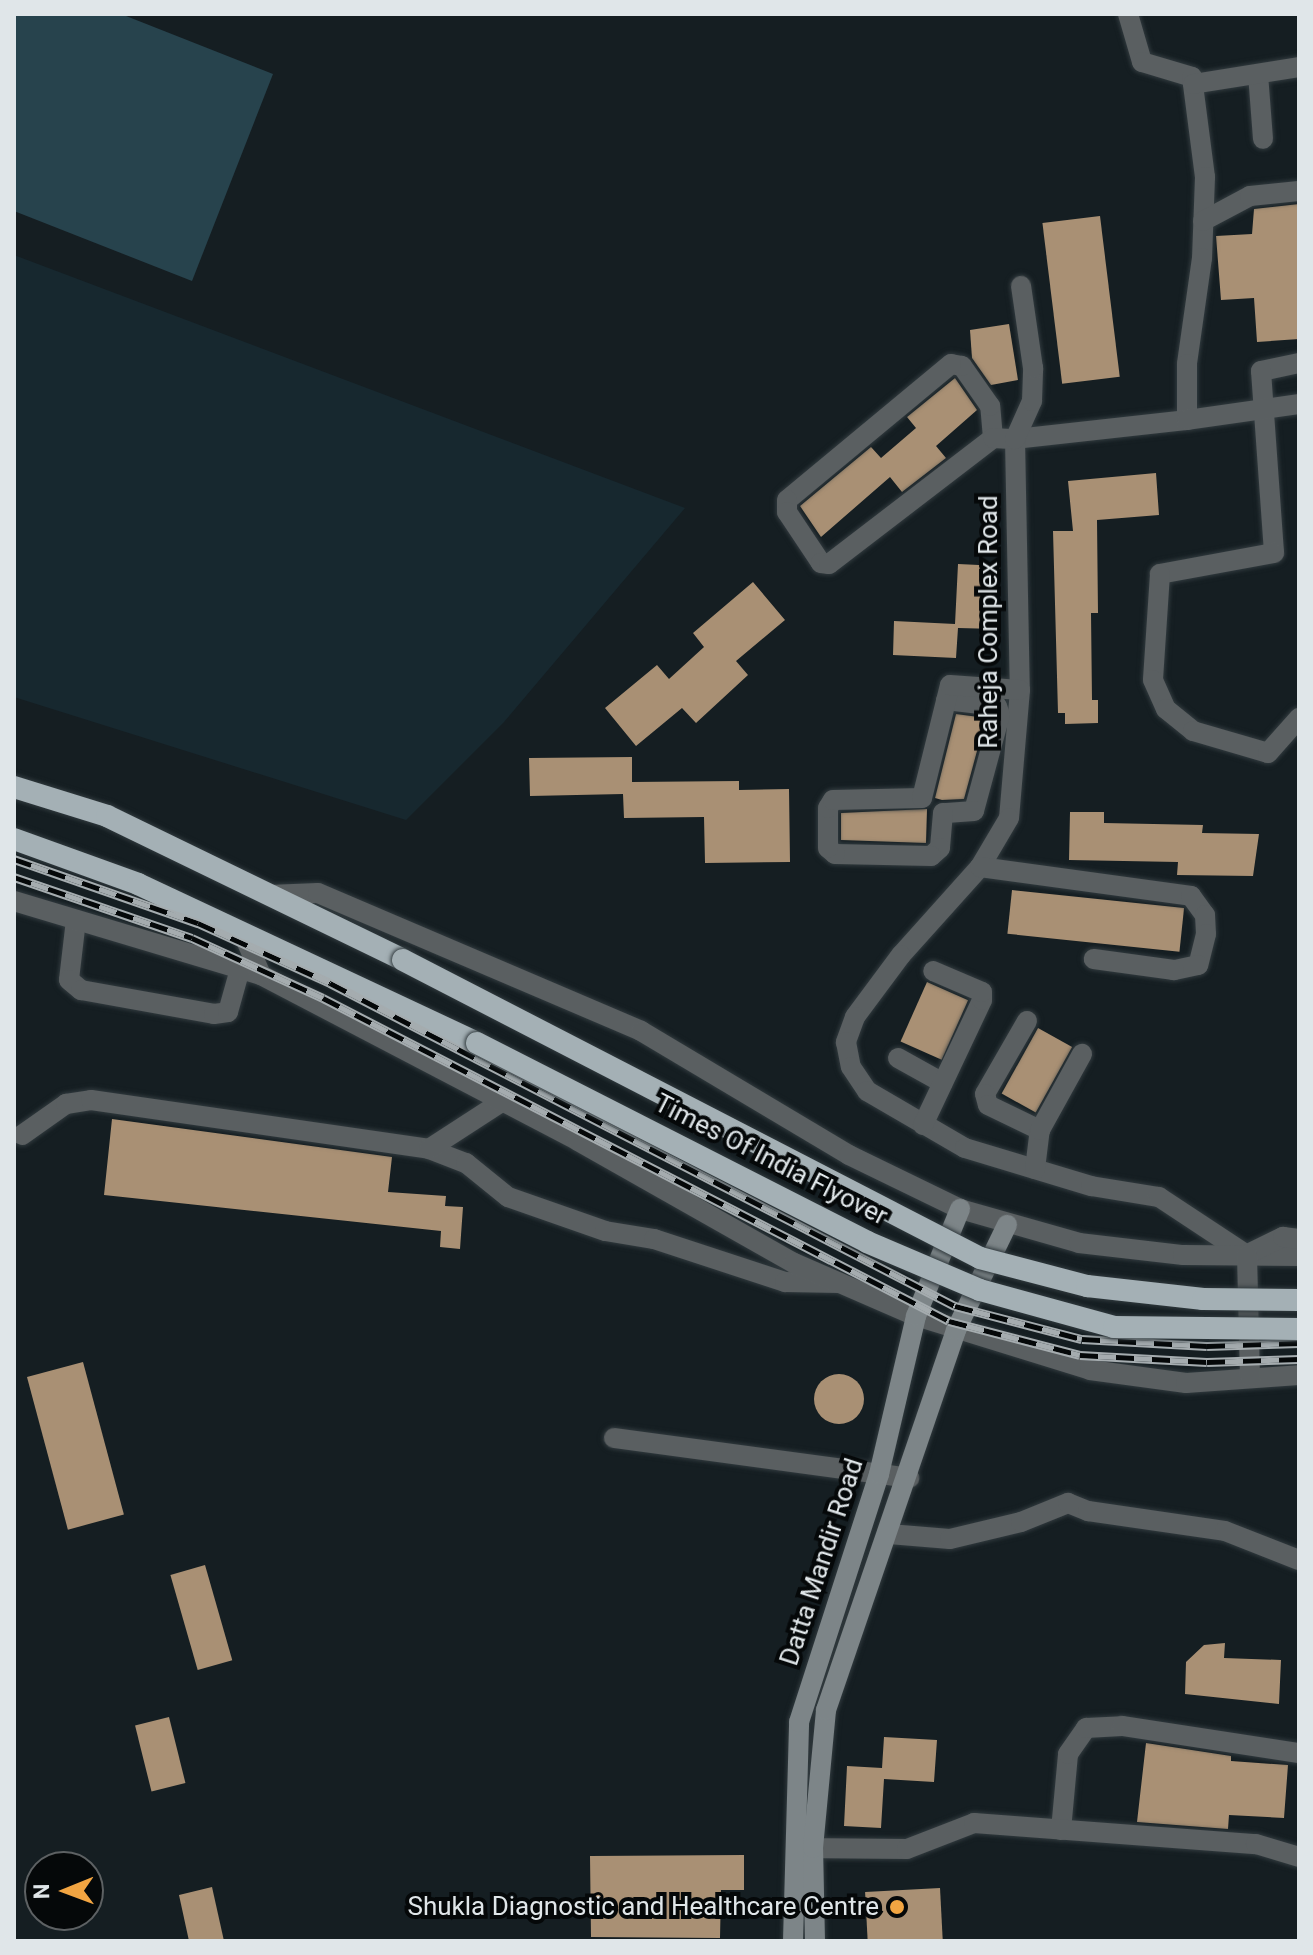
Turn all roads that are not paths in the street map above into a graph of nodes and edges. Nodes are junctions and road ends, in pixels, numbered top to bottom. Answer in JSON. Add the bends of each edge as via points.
{"nodes":[{"id":1,"x":1128,"y":14,"type":"edge"},
{"id":2,"x":1299,"y":67,"type":"edge"},
{"id":3,"x":1258,"y":74,"type":"junction"},
{"id":4,"x":1193,"y":84,"type":"junction"},
{"id":5,"x":1263,"y":139,"type":"dead end"},
{"id":6,"x":1299,"y":191,"type":"edge"},
{"id":7,"x":1203,"y":221,"type":"junction"},
{"id":8,"x":1021,"y":286,"type":"dead end"},
{"id":9,"x":1299,"y":363,"type":"edge"},
{"id":10,"x":1299,"y":404,"type":"edge"},
{"id":11,"x":1264,"y":409,"type":"junction"},
{"id":12,"x":1187,"y":420,"type":"junction"},
{"id":13,"x":993,"y":438,"type":"junction"},
{"id":14,"x":1015,"y":439,"type":"junction"},
{"id":15,"x":1020,"y":690,"type":"junction"},
{"id":16,"x":946,"y":700,"type":"junction"},
{"id":17,"x":1299,"y":718,"type":"edge"},
{"id":18,"x":14,"y":787,"type":"edge"},
{"id":19,"x":922,"y":798,"type":"junction"},
{"id":20,"x":943,"y":813,"type":"junction"},
{"id":21,"x":14,"y":839,"type":"edge"},
{"id":22,"x":980,"y":867,"type":"junction"},
{"id":23,"x":265,"y":895,"type":"junction"},
{"id":24,"x":14,"y":901,"type":"edge"},
{"id":25,"x":76,"y":920,"type":"junction"},
{"id":26,"x":245,"y":938,"type":"junction"},
{"id":27,"x":1094,"y":959,"type":"dead end"},
{"id":28,"x":240,"y":969,"type":"junction"},
{"id":29,"x":933,"y":971,"type":"dead end"},
{"id":30,"x":261,"y":975,"type":"junction"},
{"id":31,"x":1027,"y":1021,"type":"dead end"},
{"id":32,"x":1082,"y":1054,"type":"dead end"},
{"id":33,"x":898,"y":1058,"type":"dead end"},
{"id":34,"x":943,"y":1083,"type":"junction"},
{"id":35,"x":503,"y":1101,"type":"junction"},
{"id":36,"x":923,"y":1125,"type":"junction"},
{"id":37,"x":1040,"y":1130,"type":"junction"},
{"id":38,"x":22,"y":1135,"type":"dead end"},
{"id":39,"x":429,"y":1149,"type":"junction"},
{"id":40,"x":1035,"y":1169,"type":"junction"},
{"id":41,"x":960,"y":1209,"type":"junction"},
{"id":42,"x":1007,"y":1225,"type":"junction"},
{"id":43,"x":1299,"y":1239,"type":"edge"},
{"id":44,"x":1247,"y":1255,"type":"junction"},
{"id":45,"x":1299,"y":1256,"type":"edge"},
{"id":46,"x":839,"y":1283,"type":"junction"},
{"id":47,"x":1299,"y":1300,"type":"edge"},
{"id":48,"x":916,"y":1316,"type":"junction"},
{"id":49,"x":1299,"y":1329,"type":"edge"},
{"id":50,"x":956,"y":1330,"type":"junction"},
{"id":51,"x":1299,"y":1375,"type":"edge"},
{"id":52,"x":1250,"y":1377,"type":"junction"},
{"id":53,"x":614,"y":1438,"type":"dead end"},
{"id":54,"x":879,"y":1474,"type":"junction"},
{"id":55,"x":909,"y":1478,"type":"junction"},
{"id":56,"x":889,"y":1534,"type":"junction"},
{"id":57,"x":1299,"y":1560,"type":"edge"},
{"id":58,"x":1299,"y":1753,"type":"edge"},
{"id":59,"x":1061,"y":1830,"type":"junction"},
{"id":60,"x":804,"y":1848,"type":"junction"},
{"id":61,"x":1299,"y":1857,"type":"edge"},
{"id":62,"x":793,"y":1941,"type":"edge"},
{"id":63,"x":815,"y":1941,"type":"edge"}],
"edges":[{"from":1,"to":4,"type":"street","via":[[1142,62],[1192,77]]},
{"from":2,"to":3,"type":"street"},
{"from":3,"to":4,"type":"street"},
{"from":3,"to":5,"type":"street"},
{"from":4,"to":7,"type":"street","via":[[1205,177]]},
{"from":6,"to":7,"type":"street","via":[[1250,196]]},
{"from":7,"to":12,"type":"street","via":[[1187,364]]},
{"from":8,"to":14,"type":"street","via":[[1033,368],[1032,401]]},
{"from":9,"to":11,"type":"street","via":[[1261,371]]},
{"from":10,"to":11,"type":"street"},
{"from":11,"to":12,"type":"street"},
{"from":11,"to":17,"type":"street","via":[[1274,553],[1160,574],[1153,680],[1166,709],[1193,731],[1268,753]]},
{"from":12,"to":14,"type":"street"},
{"from":13,"to":13,"type":"street","via":[[829,564],[821,563],[787,512],[787,500],[951,364],[962,366],[990,406]]},
{"from":13,"to":14,"type":"street"},
{"from":14,"to":15,"type":"street","name":"Raheja Complex Road"},
{"from":15,"to":16,"type":"street","via":[[950,685]]},
{"from":15,"to":22,"type":"street","name":"Raheja Complex Road","via":[[1009,818]]},
{"from":16,"to":19,"type":"street"},
{"from":16,"to":20,"type":"street","via":[[997,706],[1000,715],[974,811]]},
{"from":18,"to":23,"type":"highway","name":"Times Of India Flyover","via":[[107,816]]},
{"from":19,"to":20,"type":"street"},
{"from":19,"to":20,"type":"street","via":[[833,800],[828,808],[828,848],[835,854],[931,856],[940,848]]},
{"from":21,"to":26,"type":"highway","name":"Times Of India Flyover","via":[[138,884]]},
{"from":22,"to":27,"type":"street","via":[[1191,896],[1205,915],[1198,965],[1174,970]]},
{"from":22,"to":36,"type":"street","name":"Raheja Complex Road","via":[[901,955],[855,1017],[846,1042],[851,1067],[867,1091]]},
{"from":23,"to":41,"type":"street","via":[[318,893],[641,1031],[849,1155]]},
{"from":23,"to":47,"type":"highway","name":"Times Of India Flyover","bridge":true,"via":[[403,960],[980,1258],[1087,1286],[1203,1299]]},
{"from":24,"to":25,"type":"street"},
{"from":25,"to":28,"type":"street"},
{"from":25,"to":28,"type":"street","via":[[69,980],[81,990],[214,1014],[228,1012]]},
{"from":26,"to":30,"type":"street"},
{"from":26,"to":49,"type":"highway","name":"Times Of India Flyover","bridge":true,"via":[[675,1141],[867,1242],[980,1290],[1114,1327]]},
{"from":28,"to":30,"type":"street"},
{"from":29,"to":34,"type":"street","via":[[982,992]]},
{"from":30,"to":35,"type":"street"},
{"from":31,"to":37,"type":"street","via":[[985,1094],[988,1105]]},
{"from":32,"to":37,"type":"street"},
{"from":33,"to":34,"type":"street"},
{"from":34,"to":36,"type":"street"},
{"from":35,"to":39,"type":"street"},
{"from":35,"to":46,"type":"street"},
{"from":36,"to":40,"type":"street","name":"Raheja Complex Road","via":[[965,1148]]},
{"from":37,"to":40,"type":"street"},
{"from":38,"to":39,"type":"street","via":[[66,1104],[91,1100]]},
{"from":39,"to":46,"type":"street","via":[[466,1163],[508,1197],[605,1231],[654,1239],[785,1282]]},
{"from":40,"to":44,"type":"street","name":"Raheja Complex Road","via":[[1091,1186],[1159,1197]]},
{"from":41,"to":42,"type":"street"},
{"from":41,"to":48,"type":"main road","name":"Datta Mandir Road"},
{"from":42,"to":44,"type":"street","via":[[1079,1243],[1183,1255]]},
{"from":42,"to":50,"type":"main road","name":"Datta Mandir Road"},
{"from":43,"to":44,"type":"street","via":[[1283,1237]]},
{"from":44,"to":45,"type":"street"},
{"from":44,"to":52,"type":"street"},
{"from":46,"to":48,"type":"street"},
{"from":48,"to":50,"type":"street"},
{"from":48,"to":54,"type":"main road","name":"Datta Mandir Road"},
{"from":50,"to":52,"type":"street","via":[[1090,1370],[1186,1383]]},
{"from":50,"to":55,"type":"main road","name":"Datta Mandir Road"},
{"from":51,"to":52,"type":"street"},
{"from":53,"to":54,"type":"street"},
{"from":54,"to":55,"type":"street"},
{"from":54,"to":60,"type":"main road","name":"Datta Mandir Road","via":[[799,1722]]},
{"from":55,"to":56,"type":"main road","name":"Datta Mandir Road"},
{"from":56,"to":57,"type":"street","via":[[950,1539],[1021,1522],[1068,1503],[1088,1511],[1225,1531]]},
{"from":56,"to":60,"type":"main road","name":"Datta Mandir Road","via":[[826,1710]]},
{"from":58,"to":59,"type":"street","via":[[1122,1726],[1086,1728],[1068,1754]]},
{"from":59,"to":60,"type":"street","via":[[974,1823],[907,1849]]},
{"from":59,"to":61,"type":"street","via":[[1256,1844]]},
{"from":60,"to":62,"type":"main road","name":"Datta Mandir Road"},
{"from":60,"to":63,"type":"main road","name":"Datta Mandir Road"}]}
